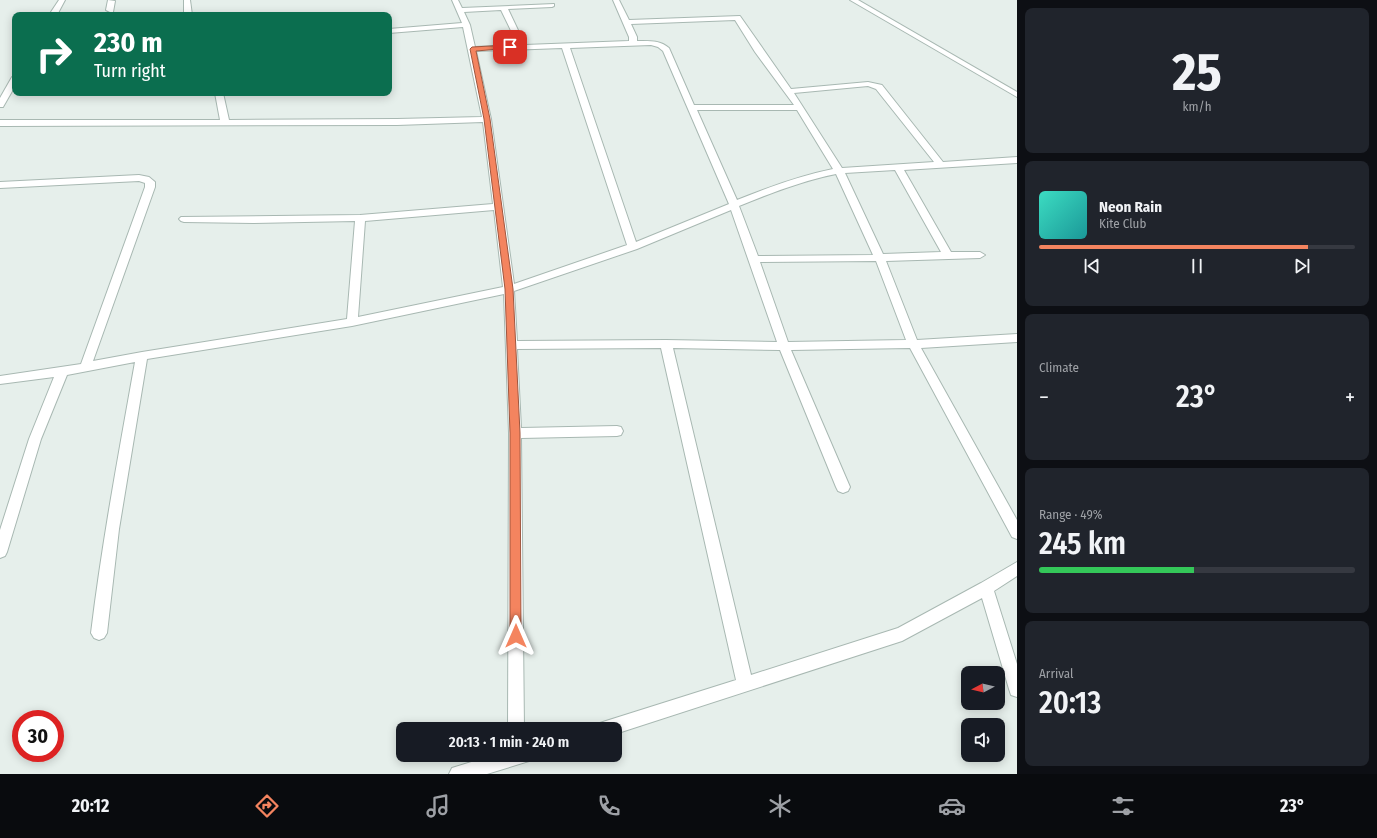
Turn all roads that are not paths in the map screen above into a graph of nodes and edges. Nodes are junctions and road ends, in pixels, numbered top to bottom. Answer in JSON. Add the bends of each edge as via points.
{"nodes":[{"id":1,"x":62,"y":0,"type":"edge"},
{"id":2,"x":111,"y":0,"type":"edge"},
{"id":3,"x":187,"y":0,"type":"edge"},
{"id":4,"x":616,"y":0,"type":"edge"},
{"id":5,"x":853,"y":0,"type":"edge"},
{"id":6,"x":457,"y":5,"type":"edge"},
{"id":7,"x":552,"y":5,"type":"dead end"},
{"id":8,"x":503,"y":8,"type":"junction"},
{"id":9,"x":110,"y":10,"type":"dead end"},
{"id":10,"x":55,"y":12,"type":"edge"},
{"id":11,"x":188,"y":12,"type":"edge"},
{"id":12,"x":626,"y":22,"type":"junction"},
{"id":13,"x":466,"y":25,"type":"junction"},
{"id":14,"x":392,"y":31,"type":"edge"},
{"id":15,"x":632,"y":43,"type":"junction"},
{"id":16,"x":565,"y":45,"type":"junction"},
{"id":17,"x":522,"y":46,"type":"junction"},
{"id":18,"x":472,"y":49,"type":"junction"},
{"id":19,"x":12,"y":85,"type":"edge"},
{"id":20,"x":790,"y":91,"type":"junction"},
{"id":21,"x":1017,"y":95,"type":"edge"},
{"id":22,"x":220,"y":96,"type":"edge"},
{"id":23,"x":0,"y":105,"type":"edge"},
{"id":24,"x":800,"y":107,"type":"junction"},
{"id":25,"x":691,"y":108,"type":"junction"},
{"id":26,"x":487,"y":119,"type":"junction"},
{"id":27,"x":225,"y":122,"type":"junction"},
{"id":28,"x":0,"y":123,"type":"edge"},
{"id":29,"x":1017,"y":160,"type":"edge"},
{"id":30,"x":940,"y":164,"type":"junction"},
{"id":31,"x":898,"y":168,"type":"junction"},
{"id":32,"x":839,"y":172,"type":"junction"},
{"id":33,"x":0,"y":185,"type":"edge"},
{"id":34,"x":734,"y":205,"type":"junction"},
{"id":35,"x":498,"y":207,"type":"junction"},
{"id":36,"x":360,"y":218,"type":"junction"},
{"id":37,"x":184,"y":219,"type":"dead end"},
{"id":38,"x":633,"y":247,"type":"junction"},
{"id":39,"x":948,"y":256,"type":"junction"},
{"id":40,"x":980,"y":256,"type":"dead end"},
{"id":41,"x":880,"y":258,"type":"junction"},
{"id":42,"x":754,"y":259,"type":"junction"},
{"id":43,"x":509,"y":289,"type":"junction"},
{"id":44,"x":352,"y":322,"type":"junction"},
{"id":45,"x":1017,"y":338,"type":"edge"},
{"id":46,"x":666,"y":344,"type":"junction"},
{"id":47,"x":913,"y":344,"type":"junction"},
{"id":48,"x":512,"y":345,"type":"junction"},
{"id":49,"x":784,"y":346,"type":"junction"},
{"id":50,"x":142,"y":356,"type":"junction"},
{"id":51,"x":85,"y":368,"type":"junction"},
{"id":52,"x":62,"y":372,"type":"junction"},
{"id":53,"x":0,"y":380,"type":"edge"},
{"id":54,"x":617,"y":431,"type":"dead end"},
{"id":55,"x":515,"y":433,"type":"junction"},
{"id":56,"x":843,"y":487,"type":"dead end"},
{"id":57,"x":1017,"y":533,"type":"edge"},
{"id":58,"x":0,"y":552,"type":"edge"},
{"id":59,"x":1017,"y":568,"type":"edge"},
{"id":60,"x":986,"y":588,"type":"junction"},
{"id":61,"x":100,"y":633,"type":"dead end"},
{"id":62,"x":745,"y":685,"type":"junction"},
{"id":63,"x":1017,"y":689,"type":"edge"},
{"id":64,"x":516,"y":722,"type":"edge"},
{"id":65,"x":622,"y":724,"type":"edge"},
{"id":66,"x":500,"y":762,"type":"edge"},
{"id":67,"x":468,"y":773,"type":"edge"}],
"edges":[{"from":1,"to":10,"type":"street"},
{"from":2,"to":9,"type":"street"},
{"from":3,"to":11,"type":"street"},
{"from":4,"to":12,"type":"street"},
{"from":5,"to":21,"type":"street"},
{"from":6,"to":8,"type":"street"},
{"from":6,"to":13,"type":"street"},
{"from":7,"to":8,"type":"street"},
{"from":8,"to":17,"type":"street"},
{"from":12,"to":15,"type":"street","via":[[633,37]]},
{"from":12,"to":20,"type":"street","via":[[737,18]]},
{"from":13,"to":14,"type":"street"},
{"from":13,"to":18,"type":"street"},
{"from":15,"to":16,"type":"street"},
{"from":15,"to":25,"type":"street","via":[[661,45],[666,50]]},
{"from":16,"to":17,"type":"street"},
{"from":16,"to":38,"type":"street"},
{"from":17,"to":18,"type":"street"},
{"from":18,"to":26,"type":"street"},
{"from":19,"to":23,"type":"street"},
{"from":20,"to":24,"type":"street"},
{"from":20,"to":30,"type":"street","via":[[876,85]]},
{"from":22,"to":27,"type":"street"},
{"from":24,"to":25,"type":"street"},
{"from":24,"to":32,"type":"street"},
{"from":25,"to":34,"type":"street"},
{"from":26,"to":27,"type":"street"},
{"from":26,"to":35,"type":"street"},
{"from":27,"to":28,"type":"street"},
{"from":29,"to":30,"type":"street"},
{"from":30,"to":31,"type":"street"},
{"from":31,"to":32,"type":"street"},
{"from":31,"to":39,"type":"street"},
{"from":32,"to":34,"type":"street","via":[[801,179]]},
{"from":32,"to":41,"type":"street"},
{"from":33,"to":51,"type":"street","via":[[139,178],[150,182]]},
{"from":34,"to":38,"type":"street"},
{"from":34,"to":42,"type":"street"},
{"from":35,"to":36,"type":"street"},
{"from":35,"to":43,"type":"street"},
{"from":36,"to":37,"type":"street"},
{"from":36,"to":44,"type":"street"},
{"from":38,"to":43,"type":"street"},
{"from":39,"to":40,"type":"street"},
{"from":39,"to":41,"type":"street"},
{"from":41,"to":42,"type":"street"},
{"from":41,"to":47,"type":"street"},
{"from":42,"to":49,"type":"street"},
{"from":43,"to":44,"type":"street"},
{"from":43,"to":48,"type":"street"},
{"from":44,"to":50,"type":"street"},
{"from":45,"to":47,"type":"street"},
{"from":46,"to":48,"type":"street"},
{"from":46,"to":49,"type":"street"},
{"from":46,"to":62,"type":"street"},
{"from":47,"to":49,"type":"street"},
{"from":47,"to":57,"type":"street"},
{"from":48,"to":55,"type":"street"},
{"from":49,"to":56,"type":"street"},
{"from":50,"to":51,"type":"street"},
{"from":50,"to":61,"type":"street","via":[[115,507]]},
{"from":51,"to":52,"type":"street"},
{"from":52,"to":53,"type":"street"},
{"from":52,"to":58,"type":"street","via":[[36,439]]},
{"from":54,"to":55,"type":"street"},
{"from":55,"to":64,"type":"street"},
{"from":59,"to":60,"type":"street"},
{"from":60,"to":62,"type":"street","via":[[902,634]]},
{"from":60,"to":63,"type":"street"},
{"from":62,"to":65,"type":"street"},
{"from":66,"to":67,"type":"street"}]}
